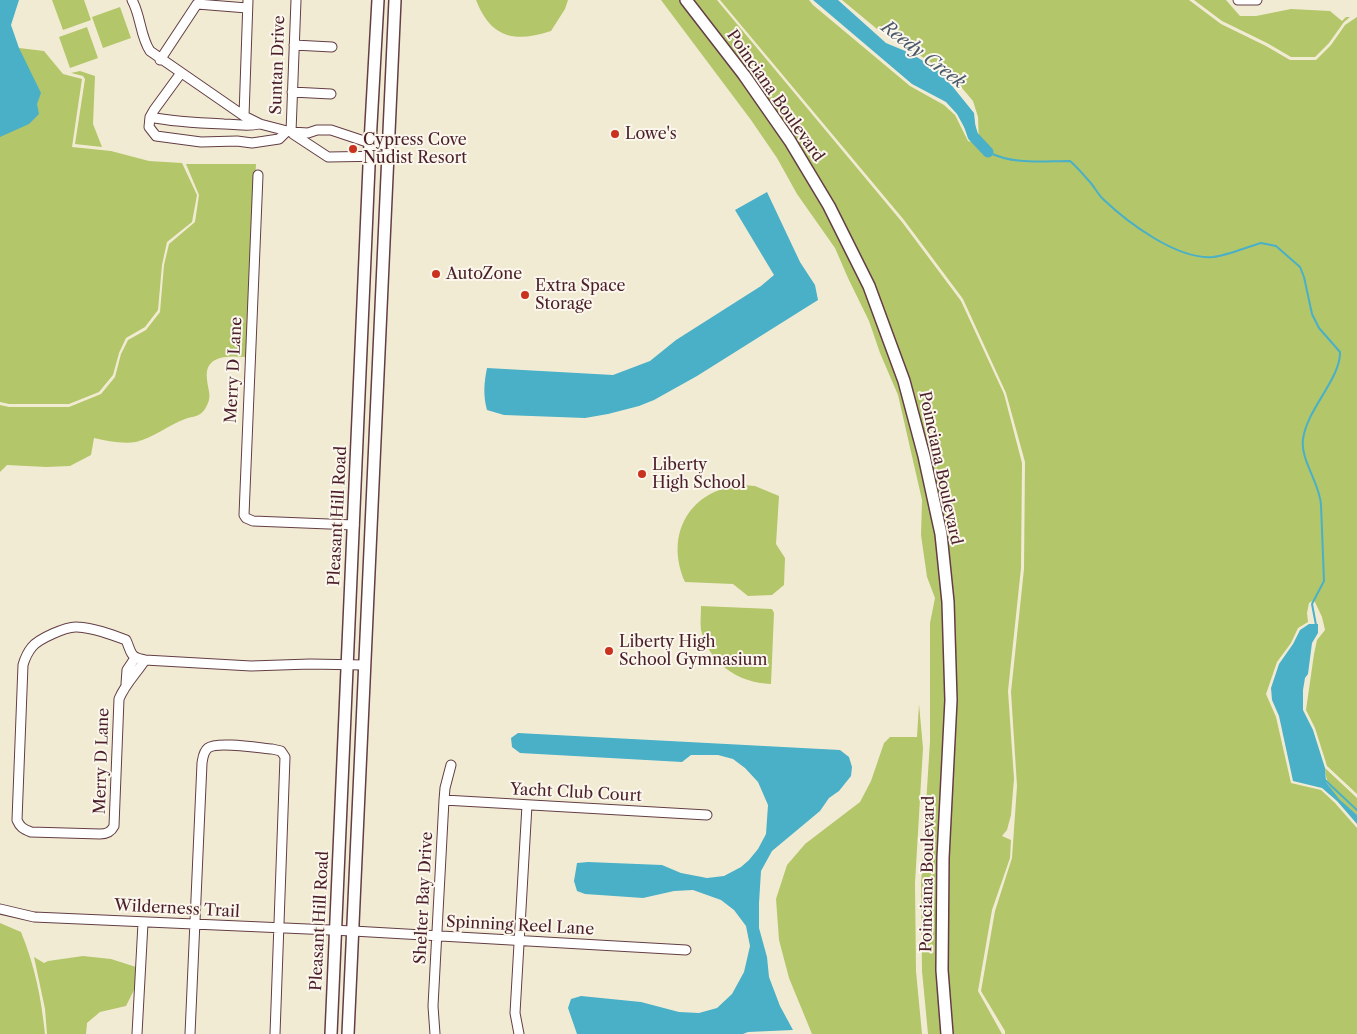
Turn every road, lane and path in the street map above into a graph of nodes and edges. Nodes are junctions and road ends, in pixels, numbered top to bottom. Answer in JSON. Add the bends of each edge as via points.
{"nodes":[{"id":1,"x":143,"y":0,"type":"edge"},
{"id":2,"x":296,"y":0,"type":"edge"},
{"id":3,"x":378,"y":0,"type":"edge"},
{"id":4,"x":394,"y":0,"type":"edge"},
{"id":5,"x":686,"y":0,"type":"edge"},
{"id":6,"x":1238,"y":0,"type":"edge"},
{"id":7,"x":1257,"y":0,"type":"edge"},
{"id":8,"x":134,"y":4,"type":"edge"},
{"id":9,"x":248,"y":4,"type":"edge"},
{"id":10,"x":294,"y":45,"type":"junction"},
{"id":11,"x":332,"y":47,"type":"dead end"},
{"id":12,"x":160,"y":60,"type":"junction"},
{"id":13,"x":180,"y":73,"type":"junction"},
{"id":14,"x":292,"y":92,"type":"junction"},
{"id":15,"x":331,"y":94,"type":"dead end"},
{"id":16,"x":244,"y":116,"type":"junction"},
{"id":17,"x":150,"y":117,"type":"junction"},
{"id":18,"x":260,"y":124,"type":"junction"},
{"id":19,"x":321,"y":130,"type":"junction"},
{"id":20,"x":289,"y":131,"type":"junction"},
{"id":21,"x":370,"y":143,"type":"junction"},
{"id":22,"x":316,"y":149,"type":"junction"},
{"id":23,"x":387,"y":150,"type":"junction"},
{"id":24,"x":369,"y":157,"type":"junction"},
{"id":25,"x":258,"y":175,"type":"dead end"},
{"id":26,"x":354,"y":525,"type":"junction"},
{"id":27,"x":369,"y":556,"type":"junction"},
{"id":28,"x":135,"y":658,"type":"junction"},
{"id":29,"x":145,"y":660,"type":"junction"},
{"id":30,"x":348,"y":664,"type":"junction"},
{"id":31,"x":364,"y":665,"type":"junction"},
{"id":32,"x":126,"y":684,"type":"junction"},
{"id":33,"x":451,"y":765,"type":"dead end"},
{"id":34,"x":444,"y":800,"type":"junction"},
{"id":35,"x":527,"y":805,"type":"junction"},
{"id":36,"x":707,"y":814,"type":"dead end"},
{"id":37,"x":0,"y":909,"type":"edge"},
{"id":38,"x":144,"y":922,"type":"junction"},
{"id":39,"x":195,"y":925,"type":"junction"},
{"id":40,"x":280,"y":928,"type":"junction"},
{"id":41,"x":336,"y":931,"type":"junction"},
{"id":42,"x":353,"y":931,"type":"junction"},
{"id":43,"x":437,"y":936,"type":"junction"},
{"id":44,"x":519,"y":941,"type":"junction"},
{"id":45,"x":686,"y":950,"type":"dead end"},
{"id":46,"x":137,"y":1034,"type":"edge"},
{"id":47,"x":190,"y":1034,"type":"edge"},
{"id":48,"x":275,"y":1034,"type":"edge"},
{"id":49,"x":331,"y":1034,"type":"edge"},
{"id":50,"x":348,"y":1034,"type":"edge"},
{"id":51,"x":435,"y":1034,"type":"edge"},
{"id":52,"x":519,"y":1034,"type":"edge"},
{"id":53,"x":947,"y":1034,"type":"edge"}],
"edges":[{"from":1,"to":8,"type":"street"},
{"from":2,"to":10,"type":"street","name":"Suntan Drive"},
{"from":3,"to":21,"type":"main road","name":"Pleasant Hill Road"},
{"from":4,"to":23,"type":"main road","name":"Pleasant Hill Road"},
{"from":5,"to":53,"type":"main road","name":"Poinciana Boulevard","via":[[790,141],[829,206],[869,286],[904,381],[924,456],[941,534],[948,602],[951,700],[943,858],[942,970]]},
{"from":6,"to":7,"type":"street"},
{"from":8,"to":12,"type":"street","via":[[145,44]]},
{"from":9,"to":12,"type":"street","via":[[197,4]]},
{"from":9,"to":16,"type":"street"},
{"from":10,"to":11,"type":"street"},
{"from":10,"to":14,"type":"street","name":"Suntan Drive"},
{"from":12,"to":13,"type":"street"},
{"from":13,"to":16,"type":"street"},
{"from":13,"to":17,"type":"street"},
{"from":14,"to":15,"type":"street"},
{"from":14,"to":20,"type":"street","name":"Suntan Drive"},
{"from":16,"to":18,"type":"street"},
{"from":17,"to":18,"type":"street","via":[[246,126]]},
{"from":17,"to":20,"type":"street","via":[[149,127],[156,136],[201,142],[252,143],[279,139]]},
{"from":18,"to":20,"type":"street"},
{"from":19,"to":20,"type":"street","via":[[308,133]]},
{"from":19,"to":21,"type":"street","via":[[340,132]]},
{"from":19,"to":22,"type":"street","via":[[316,139]]},
{"from":20,"to":22,"type":"street"},
{"from":21,"to":23,"type":"street"},
{"from":21,"to":24,"type":"main road","name":"Pleasant Hill Road"},
{"from":22,"to":24,"type":"street","via":[[328,157]]},
{"from":23,"to":24,"type":"street"},
{"from":23,"to":27,"type":"main road","name":"Pleasant Hill Road"},
{"from":24,"to":26,"type":"main road","name":"Pleasant Hill Road"},
{"from":25,"to":26,"type":"street","name":"Merry D Lane","via":[[244,515],[253,521]]},
{"from":26,"to":27,"type":"main road"},
{"from":26,"to":30,"type":"main road","name":"Pleasant Hill Road"},
{"from":27,"to":31,"type":"main road","name":"Pleasant Hill Road"},
{"from":28,"to":29,"type":"street"},
{"from":28,"to":32,"type":"street","name":"Merry D Lane","via":[[127,670]]},
{"from":28,"to":32,"type":"street","name":"Merry D Lane","via":[[130,654],[126,640],[92,628],[74,626],[33,645],[25,656],[17,820],[23,830],[100,834],[112,831],[119,699]]},
{"from":29,"to":30,"type":"street","via":[[251,666]]},
{"from":29,"to":32,"type":"street","name":"Merry D Lane"},
{"from":30,"to":31,"type":"street"},
{"from":30,"to":41,"type":"main road","name":"Pleasant Hill Road"},
{"from":31,"to":42,"type":"main road","name":"Pleasant Hill Road"},
{"from":33,"to":34,"type":"street","name":"Shelter Bay Drive"},
{"from":34,"to":35,"type":"street","name":"Yacht Club Court"},
{"from":34,"to":43,"type":"street","name":"Shelter Bay Drive"},
{"from":35,"to":36,"type":"street","name":"Yacht Club Court"},
{"from":35,"to":44,"type":"street"},
{"from":37,"to":38,"type":"street","name":"Wilderness Trail","via":[[34,917]]},
{"from":38,"to":39,"type":"street","name":"Wilderness Trail"},
{"from":38,"to":46,"type":"street"},
{"from":39,"to":40,"type":"street","name":"Wilderness Trail"},
{"from":39,"to":40,"type":"street","via":[[202,763],[209,747],[218,745],[272,749],[281,751],[285,757]]},
{"from":39,"to":47,"type":"street"},
{"from":40,"to":41,"type":"street","name":"Wilderness Trail"},
{"from":40,"to":48,"type":"street"},
{"from":41,"to":42,"type":"street","name":"Wilderness Trail"},
{"from":41,"to":49,"type":"main road","name":"Pleasant Hill Road"},
{"from":42,"to":43,"type":"street","name":"Spinning Reel Lane"},
{"from":42,"to":50,"type":"main road","name":"Pleasant Hill Road"},
{"from":43,"to":44,"type":"street","name":"Spinning Reel Lane"},
{"from":43,"to":51,"type":"street","name":"Shelter Bay Drive","via":[[433,1006]]},
{"from":44,"to":45,"type":"street","name":"Spinning Reel Lane"},
{"from":44,"to":52,"type":"street","via":[[515,1013]]}]}
